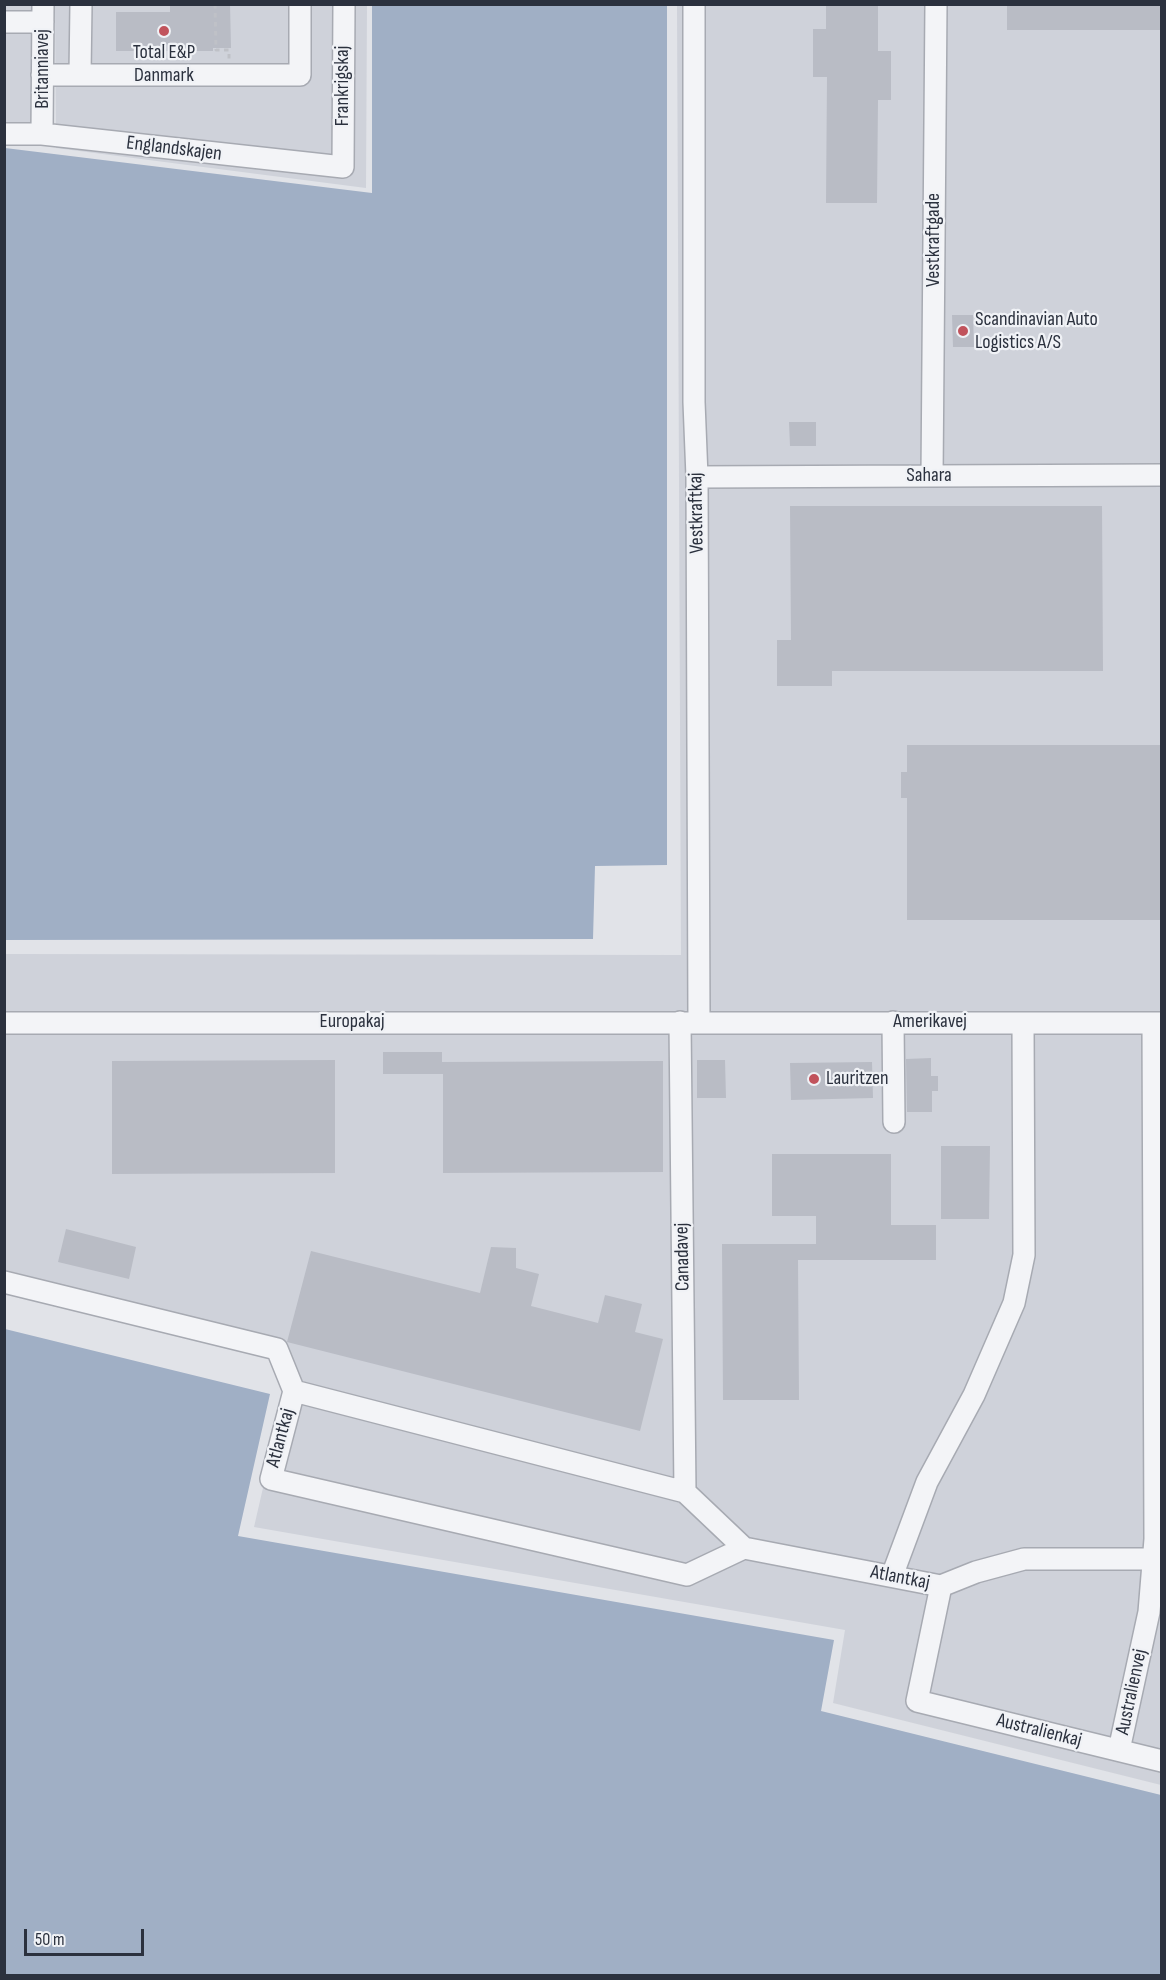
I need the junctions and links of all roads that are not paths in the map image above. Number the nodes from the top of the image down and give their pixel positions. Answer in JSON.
{"nodes":[{"id":1,"x":81,"y":4,"type":"edge"},
{"id":2,"x":300,"y":4,"type":"edge"},
{"id":3,"x":344,"y":4,"type":"edge"},
{"id":4,"x":694,"y":4,"type":"edge"},
{"id":5,"x":936,"y":4,"type":"edge"},
{"id":6,"x":43,"y":14,"type":"edge"},
{"id":7,"x":4,"y":22,"type":"edge"},
{"id":8,"x":80,"y":74,"type":"junction"},
{"id":9,"x":42,"y":75,"type":"junction"},
{"id":10,"x":4,"y":134,"type":"edge"},
{"id":11,"x":42,"y":134,"type":"junction"},
{"id":12,"x":343,"y":167,"type":"joint"},
{"id":13,"x":1161,"y":475,"type":"edge"},
{"id":14,"x":932,"y":476,"type":"junction"},
{"id":15,"x":697,"y":477,"type":"junction"},
{"id":16,"x":690,"y":1022,"type":"junction"},
{"id":17,"x":892,"y":1022,"type":"junction"},
{"id":18,"x":4,"y":1023,"type":"edge"},
{"id":19,"x":1023,"y":1023,"type":"junction"},
{"id":20,"x":1157,"y":1023,"type":"edge"},
{"id":21,"x":894,"y":1122,"type":"dead end"},
{"id":22,"x":1158,"y":1195,"type":"edge"},
{"id":23,"x":4,"y":1282,"type":"edge"},
{"id":24,"x":294,"y":1391,"type":"junction"},
{"id":25,"x":685,"y":1492,"type":"junction"},
{"id":26,"x":744,"y":1548,"type":"junction"},
{"id":27,"x":1154,"y":1559,"type":"junction"},
{"id":28,"x":892,"y":1576,"type":"junction"},
{"id":29,"x":941,"y":1586,"type":"junction"},
{"id":30,"x":1155,"y":1613,"type":"edge"},
{"id":31,"x":917,"y":1701,"type":"joint"},
{"id":32,"x":1119,"y":1750,"type":"junction"},
{"id":33,"x":1161,"y":1761,"type":"edge"}],
"edges":[{"from":1,"to":8,"type":"street"},
{"from":2,"to":8,"type":"street"},
{"from":3,"to":12,"type":"street","name":"Frankrigskaj"},
{"from":4,"to":15,"type":"street","name":"Vestkraftkaj"},
{"from":5,"to":14,"type":"street","name":"Vestkraftgade"},
{"from":6,"to":7,"type":"street"},
{"from":6,"to":9,"type":"street","name":"Britanniavej"},
{"from":8,"to":9,"type":"street"},
{"from":9,"to":11,"type":"street","name":"Britanniavej"},
{"from":10,"to":11,"type":"street","name":"Englandskajen"},
{"from":11,"to":12,"type":"street","name":"Englandskajen"},
{"from":13,"to":14,"type":"street","name":"Sahara"},
{"from":14,"to":15,"type":"street","name":"Sahara"},
{"from":15,"to":16,"type":"street","name":"Vestkraftkaj"},
{"from":16,"to":17,"type":"street","name":"Amerikavej"},
{"from":16,"to":18,"type":"street","name":"Europakaj"},
{"from":16,"to":25,"type":"street","name":"Canadavej"},
{"from":17,"to":19,"type":"street","name":"Amerikavej"},
{"from":17,"to":21,"type":"street"},
{"from":19,"to":20,"type":"street","name":"Amerikavej"},
{"from":19,"to":28,"type":"street"},
{"from":20,"to":22,"type":"street","name":"Australienvej"},
{"from":22,"to":27,"type":"street","name":"Australienvej"},
{"from":23,"to":24,"type":"street"},
{"from":24,"to":25,"type":"street","name":"Atlantkaj"},
{"from":24,"to":26,"type":"street","name":"Atlantkaj"},
{"from":25,"to":26,"type":"street","name":"Atlantkaj"},
{"from":26,"to":28,"type":"street","name":"Atlantkaj"},
{"from":27,"to":29,"type":"street"},
{"from":27,"to":30,"type":"street","name":"Australienvej"},
{"from":28,"to":29,"type":"street","name":"Atlantkaj"},
{"from":29,"to":31,"type":"street","name":"Atlantkaj"},
{"from":30,"to":32,"type":"street","name":"Australienvej"},
{"from":31,"to":32,"type":"street","name":"Australienkaj"},
{"from":32,"to":33,"type":"street","name":"Australienkaj"}]}
